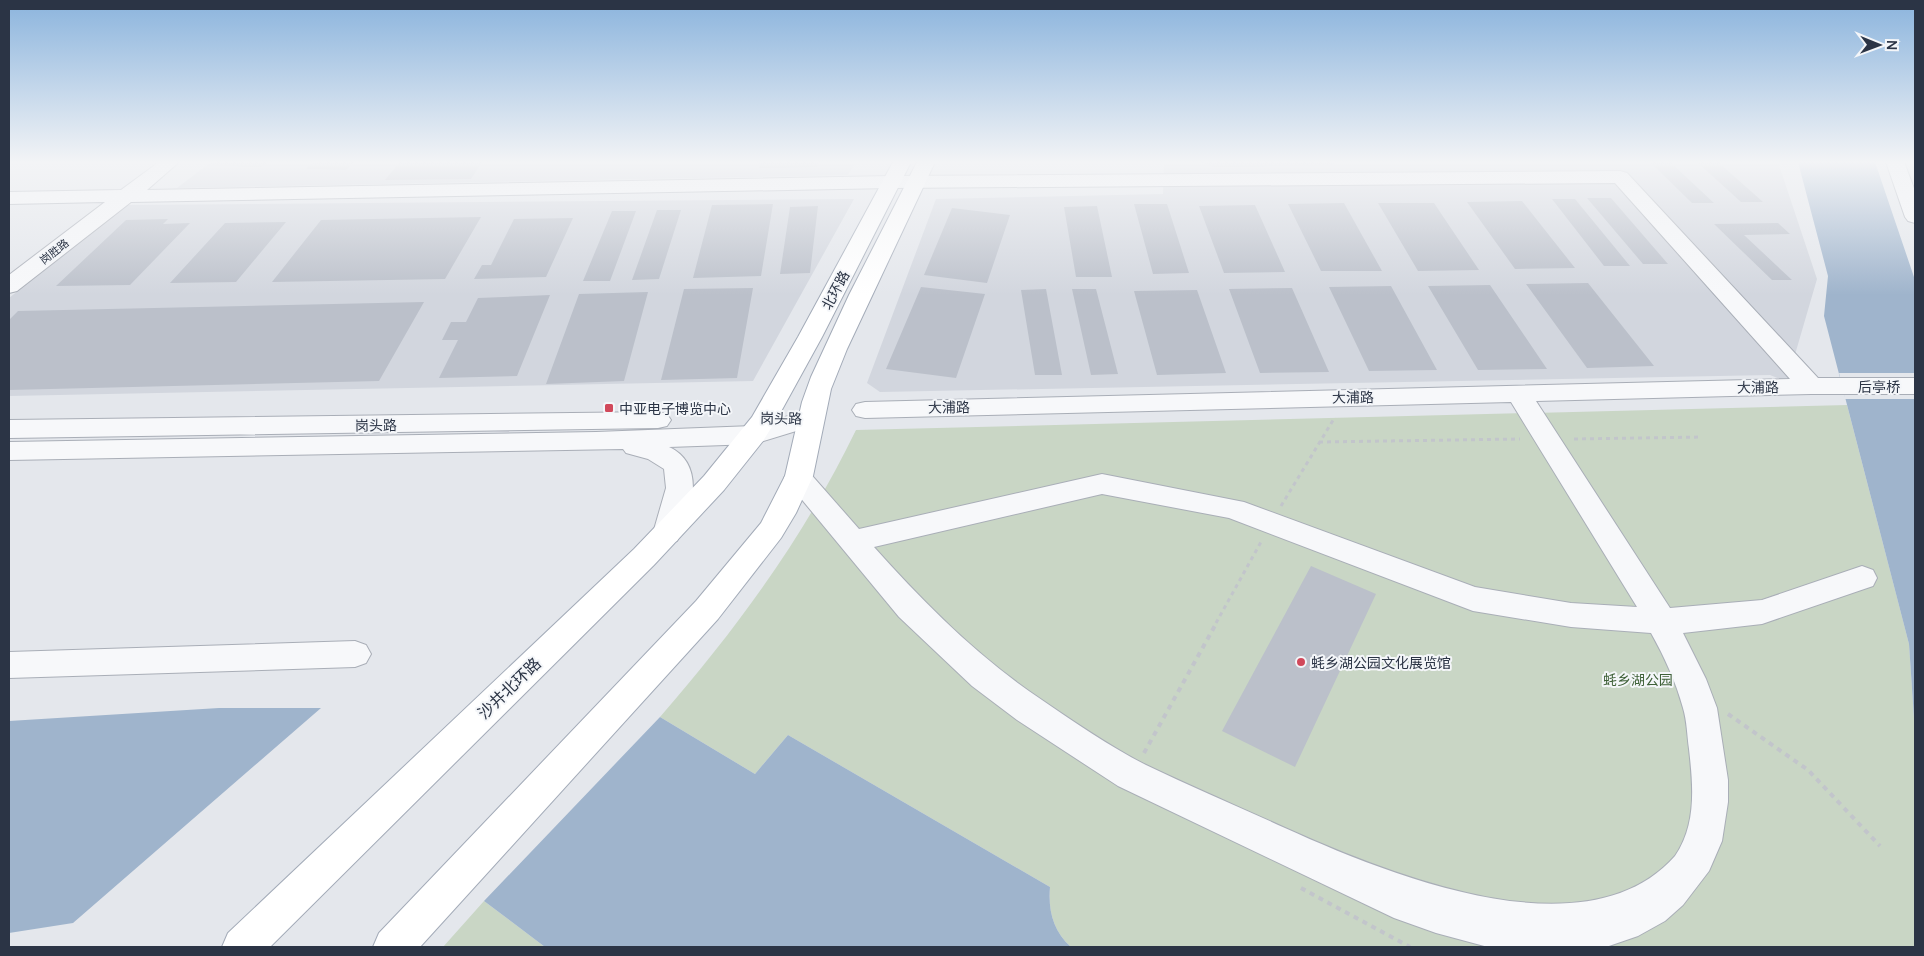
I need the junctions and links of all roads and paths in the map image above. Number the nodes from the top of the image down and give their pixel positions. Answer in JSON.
{"nodes":[{"id":1,"x":111,"y":207,"type":"edge"},
{"id":2,"x":878,"y":207,"type":"edge"},
{"id":3,"x":904,"y":207,"type":"edge"},
{"id":4,"x":1647,"y":207,"type":"edge"},
{"id":5,"x":9,"y":286,"type":"edge"},
{"id":6,"x":1811,"y":386,"type":"junction"},
{"id":7,"x":1842,"y":386,"type":"joint"},
{"id":8,"x":1915,"y":386,"type":"edge"},
{"id":9,"x":1518,"y":393,"type":"junction"},
{"id":10,"x":1348,"y":398,"type":"junction"},
{"id":11,"x":865,"y":410,"type":"dead end"},
{"id":12,"x":810,"y":418,"type":"junction"},
{"id":13,"x":759,"y":426,"type":"junction"},
{"id":14,"x":9,"y":429,"type":"edge"},
{"id":15,"x":1702,"y":437,"type":"dead end"},
{"id":16,"x":1547,"y":439,"type":"junction"},
{"id":17,"x":596,"y":441,"type":"junction"},
{"id":18,"x":1319,"y":442,"type":"junction"},
{"id":19,"x":9,"y":451,"type":"edge"},
{"id":20,"x":798,"y":478,"type":"junction"},
{"id":21,"x":1271,"y":523,"type":"junction"},
{"id":22,"x":667,"y":533,"type":"junction"},
{"id":23,"x":853,"y":541,"type":"junction"},
{"id":24,"x":1862,"y":578,"type":"dead end"},
{"id":25,"x":1663,"y":621,"type":"junction"},
{"id":26,"x":355,"y":654,"type":"dead end"},
{"id":27,"x":9,"y":665,"type":"edge"},
{"id":28,"x":1693,"y":689,"type":"junction"},
{"id":29,"x":1132,"y":776,"type":"junction"},
{"id":30,"x":1880,"y":846,"type":"dead end"},
{"id":31,"x":1297,"y":886,"type":"dead end"},
{"id":32,"x":242,"y":947,"type":"edge"},
{"id":33,"x":393,"y":947,"type":"edge"},
{"id":34,"x":1410,"y":947,"type":"edge"}],
"edges":[{"from":1,"to":5,"type":"street","name":"岗胜路"},
{"from":2,"to":13,"type":"main road","name":"北环路"},
{"from":3,"to":12,"type":"main road","name":"北环路"},
{"from":4,"to":6,"type":"street"},
{"from":6,"to":7,"type":"street","name":"大浦路"},
{"from":6,"to":9,"type":"street","name":"大浦路"},
{"from":7,"to":8,"type":"street","name":"后亭桥"},
{"from":9,"to":10,"type":"street","name":"大浦路"},
{"from":9,"to":16,"type":"street"},
{"from":10,"to":11,"type":"street","name":"大浦路"},
{"from":10,"to":18,"type":"path"},
{"from":12,"to":13,"type":"street","name":"岗头路"},
{"from":12,"to":20,"type":"main road"},
{"from":13,"to":14,"type":"street","name":"岗头路"},
{"from":13,"to":17,"type":"street","name":"岗头路"},
{"from":13,"to":22,"type":"main road","name":"沙井北环路"},
{"from":15,"to":16,"type":"path"},
{"from":16,"to":18,"type":"path"},
{"from":16,"to":25,"type":"street"},
{"from":17,"to":19,"type":"street","name":"岗头路"},
{"from":17,"to":22,"type":"street"},
{"from":18,"to":21,"type":"path"},
{"from":20,"to":23,"type":"street"},
{"from":20,"to":33,"type":"main road"},
{"from":21,"to":23,"type":"street"},
{"from":21,"to":25,"type":"street"},
{"from":21,"to":29,"type":"path"},
{"from":22,"to":32,"type":"main road","name":"沙井北环路"},
{"from":23,"to":29,"type":"street"},
{"from":24,"to":25,"type":"street"},
{"from":25,"to":28,"type":"street"},
{"from":26,"to":27,"type":"street"},
{"from":28,"to":29,"type":"street"},
{"from":28,"to":30,"type":"path"},
{"from":31,"to":34,"type":"path"}]}
